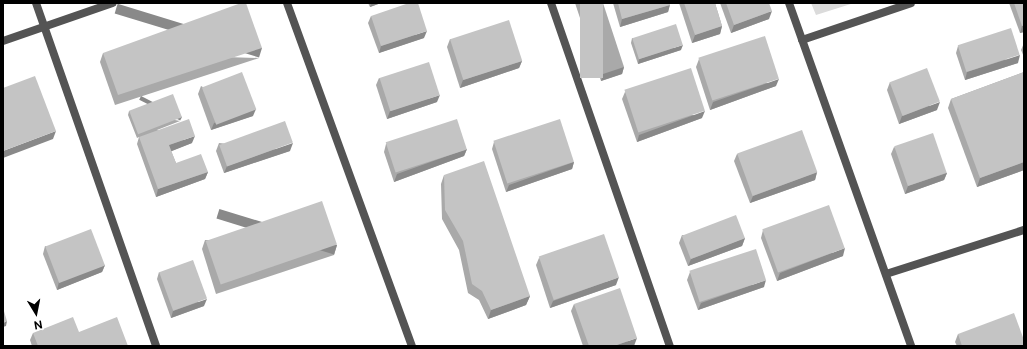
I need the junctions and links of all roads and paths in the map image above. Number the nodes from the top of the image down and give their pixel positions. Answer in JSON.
{"nodes":[{"id":1,"x":36,"y":3,"type":"edge"},
{"id":2,"x":114,"y":3,"type":"edge"},
{"id":3,"x":287,"y":3,"type":"edge"},
{"id":4,"x":551,"y":3,"type":"edge"},
{"id":5,"x":789,"y":3,"type":"edge"},
{"id":6,"x":911,"y":3,"type":"edge"},
{"id":7,"x":45,"y":27,"type":"junction"},
{"id":8,"x":802,"y":40,"type":"junction"},
{"id":9,"x":3,"y":41,"type":"edge"},
{"id":10,"x":1024,"y":230,"type":"edge"},
{"id":11,"x":886,"y":274,"type":"junction"},
{"id":12,"x":156,"y":346,"type":"edge"},
{"id":13,"x":412,"y":346,"type":"edge"},
{"id":14,"x":670,"y":346,"type":"edge"},
{"id":15,"x":911,"y":346,"type":"edge"}],
"edges":[{"from":1,"to":7,"type":"street"},
{"from":2,"to":7,"type":"street"},
{"from":3,"to":13,"type":"street"},
{"from":4,"to":14,"type":"street"},
{"from":5,"to":8,"type":"street"},
{"from":6,"to":8,"type":"street"},
{"from":7,"to":9,"type":"street"},
{"from":7,"to":12,"type":"street"},
{"from":8,"to":11,"type":"street"},
{"from":10,"to":11,"type":"street"},
{"from":11,"to":15,"type":"street"}]}
